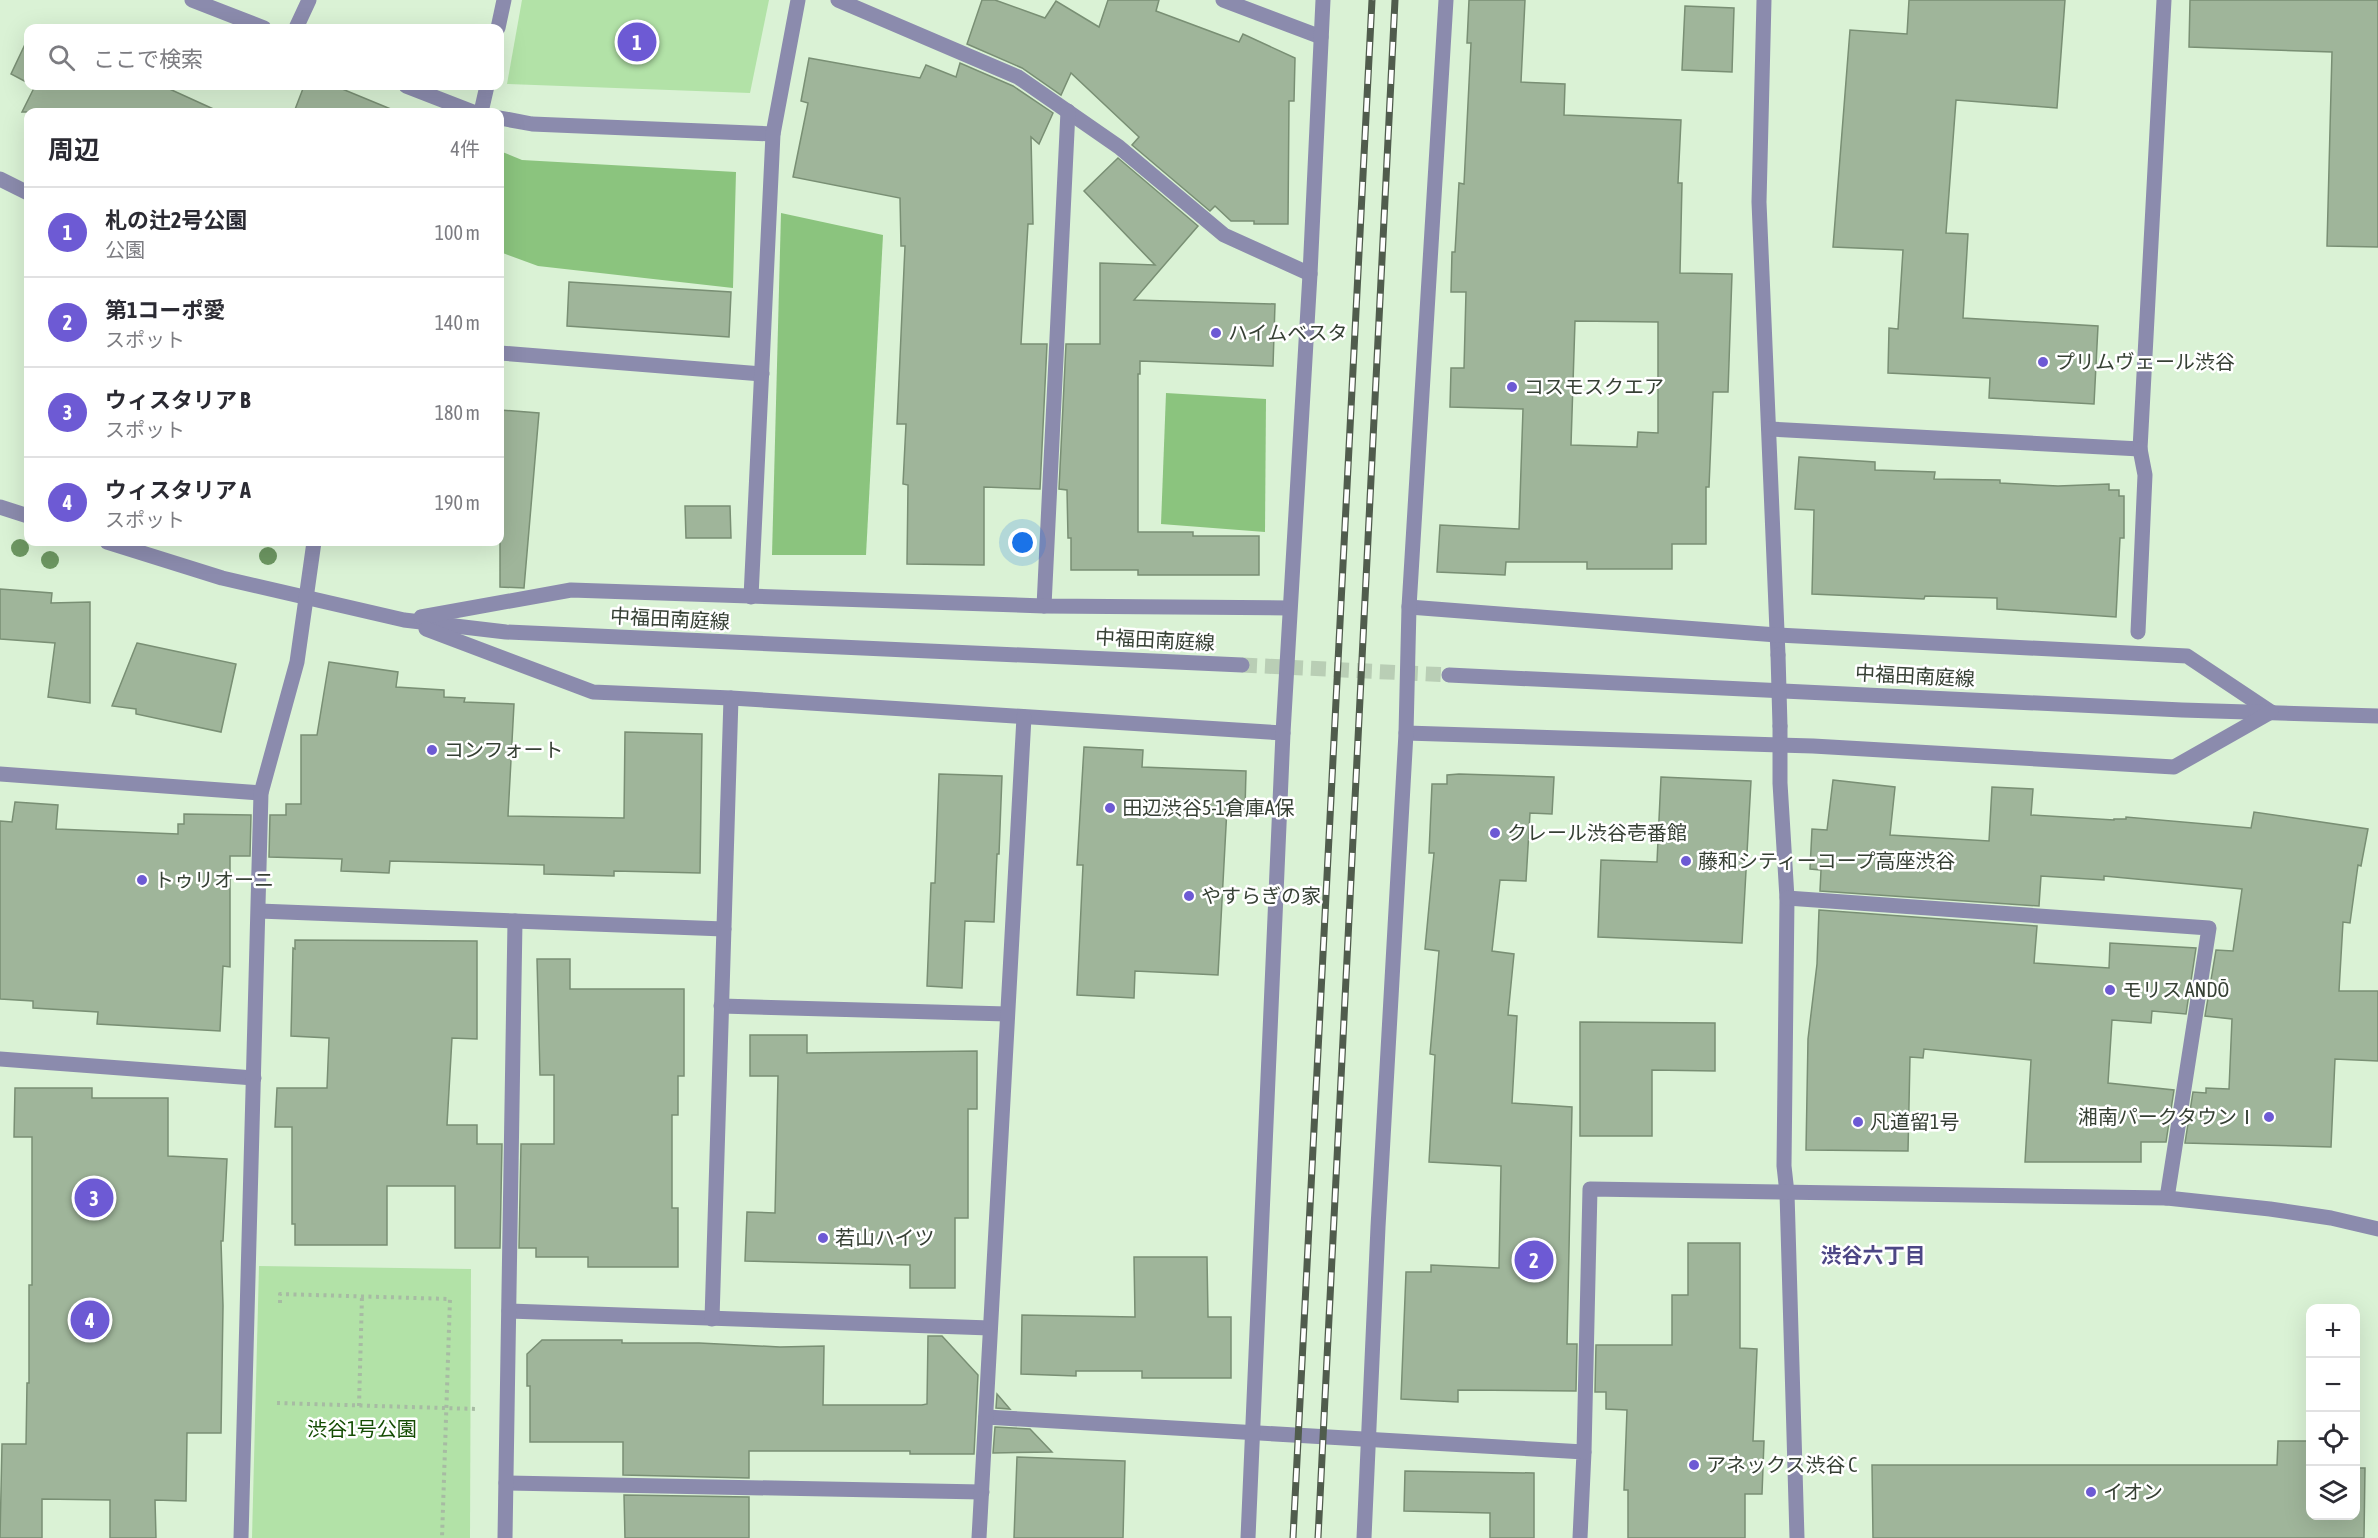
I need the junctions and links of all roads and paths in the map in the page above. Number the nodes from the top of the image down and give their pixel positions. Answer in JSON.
{"nodes":[{"id":1,"x":192,"y":0,"type":"edge"},
{"id":2,"x":309,"y":0,"type":"edge"},
{"id":3,"x":504,"y":0,"type":"edge"},
{"id":4,"x":798,"y":0,"type":"edge"},
{"id":5,"x":838,"y":0,"type":"edge"},
{"id":6,"x":1223,"y":0,"type":"edge"},
{"id":7,"x":1323,"y":0,"type":"edge"},
{"id":8,"x":1446,"y":0,"type":"edge"},
{"id":9,"x":1764,"y":0,"type":"edge"},
{"id":10,"x":2164,"y":0,"type":"edge"},
{"id":11,"x":254,"y":24,"type":"edge"},
{"id":12,"x":298,"y":24,"type":"edge"},
{"id":13,"x":499,"y":24,"type":"edge"},
{"id":14,"x":1321,"y":37,"type":"junction"},
{"id":15,"x":416,"y":90,"type":"edge"},
{"id":16,"x":487,"y":90,"type":"edge"},
{"id":17,"x":463,"y":108,"type":"edge"},
{"id":18,"x":482,"y":108,"type":"edge"},
{"id":19,"x":1068,"y":111,"type":"junction"},
{"id":20,"x":504,"y":119,"type":"edge"},
{"id":21,"x":773,"y":134,"type":"junction"},
{"id":22,"x":0,"y":179,"type":"edge"},
{"id":23,"x":24,"y":191,"type":"edge"},
{"id":24,"x":1310,"y":273,"type":"junction"},
{"id":25,"x":504,"y":353,"type":"edge"},
{"id":26,"x":762,"y":374,"type":"junction"},
{"id":27,"x":1769,"y":429,"type":"junction"},
{"id":28,"x":2140,"y":449,"type":"junction"},
{"id":29,"x":0,"y":507,"type":"edge"},
{"id":30,"x":24,"y":515,"type":"edge"},
{"id":31,"x":120,"y":546,"type":"edge"},
{"id":32,"x":313,"y":546,"type":"edge"},
{"id":33,"x":751,"y":597,"type":"junction"},
{"id":34,"x":306,"y":598,"type":"junction"},
{"id":35,"x":1044,"y":606,"type":"junction"},
{"id":36,"x":1409,"y":607,"type":"junction"},
{"id":37,"x":1289,"y":608,"type":"junction"},
{"id":38,"x":404,"y":620,"type":"junction"},
{"id":39,"x":2138,"y":632,"type":"dead end"},
{"id":40,"x":1777,"y":635,"type":"junction"},
{"id":41,"x":1242,"y":664,"type":"tunnel mouth"},
{"id":42,"x":1449,"y":675,"type":"tunnel mouth"},
{"id":43,"x":730,"y":698,"type":"junction"},
{"id":44,"x":2271,"y":712,"type":"junction"},
{"id":45,"x":2378,"y":716,"type":"edge"},
{"id":46,"x":1024,"y":717,"type":"junction"},
{"id":47,"x":1282,"y":733,"type":"junction"},
{"id":48,"x":1406,"y":733,"type":"junction"},
{"id":49,"x":1780,"y":746,"type":"junction"},
{"id":50,"x":0,"y":774,"type":"edge"},
{"id":51,"x":261,"y":793,"type":"junction"},
{"id":52,"x":1787,"y":898,"type":"junction"},
{"id":53,"x":259,"y":911,"type":"junction"},
{"id":54,"x":515,"y":921,"type":"junction"},
{"id":55,"x":724,"y":929,"type":"junction"},
{"id":56,"x":721,"y":1006,"type":"junction"},
{"id":57,"x":1007,"y":1014,"type":"junction"},
{"id":58,"x":0,"y":1059,"type":"edge"},
{"id":59,"x":254,"y":1078,"type":"junction"},
{"id":60,"x":1787,"y":1193,"type":"junction"},
{"id":61,"x":2167,"y":1198,"type":"junction"},
{"id":62,"x":2378,"y":1229,"type":"edge"},
{"id":63,"x":362,"y":1296,"type":"junction"},
{"id":64,"x":280,"y":1305,"type":"dead end"},
{"id":65,"x":509,"y":1311,"type":"junction"},
{"id":66,"x":712,"y":1319,"type":"junction"},
{"id":67,"x":990,"y":1329,"type":"junction"},
{"id":68,"x":277,"y":1392,"type":"dead end"},
{"id":69,"x":277,"y":1403,"type":"junction"},
{"id":70,"x":359,"y":1406,"type":"junction"},
{"id":71,"x":446,"y":1409,"type":"junction"},
{"id":72,"x":277,"y":1413,"type":"dead end"},
{"id":73,"x":986,"y":1417,"type":"junction"},
{"id":74,"x":1254,"y":1432,"type":"junction"},
{"id":75,"x":1370,"y":1439,"type":"junction"},
{"id":76,"x":1584,"y":1452,"type":"junction"},
{"id":77,"x":506,"y":1482,"type":"junction"},
{"id":78,"x":982,"y":1492,"type":"junction"},
{"id":79,"x":241,"y":1538,"type":"edge"},
{"id":80,"x":442,"y":1538,"type":"edge"},
{"id":81,"x":505,"y":1538,"type":"edge"},
{"id":82,"x":980,"y":1538,"type":"edge"},
{"id":83,"x":1248,"y":1538,"type":"edge"},
{"id":84,"x":1365,"y":1538,"type":"edge"},
{"id":85,"x":1580,"y":1538,"type":"edge"},
{"id":86,"x":1797,"y":1538,"type":"edge"}],
"edges":[{"from":1,"to":11,"type":"street"},
{"from":2,"to":12,"type":"street"},
{"from":3,"to":13,"type":"street"},
{"from":4,"to":21,"type":"street"},
{"from":5,"to":19,"type":"street"},
{"from":6,"to":14,"type":"street"},
{"from":7,"to":14,"type":"street"},
{"from":8,"to":36,"type":"street"},
{"from":9,"to":27,"type":"street"},
{"from":10,"to":28,"type":"street"},
{"from":14,"to":24,"type":"street"},
{"from":15,"to":17,"type":"street"},
{"from":16,"to":18,"type":"street"},
{"from":19,"to":24,"type":"street"},
{"from":19,"to":35,"type":"street"},
{"from":20,"to":21,"type":"street"},
{"from":21,"to":26,"type":"street"},
{"from":22,"to":23,"type":"street"},
{"from":24,"to":37,"type":"street"},
{"from":25,"to":26,"type":"street"},
{"from":26,"to":33,"type":"street"},
{"from":27,"to":28,"type":"street"},
{"from":27,"to":40,"type":"street"},
{"from":28,"to":39,"type":"street"},
{"from":29,"to":30,"type":"street"},
{"from":31,"to":34,"type":"street","name":"中福田南庭線"},
{"from":32,"to":34,"type":"street"},
{"from":33,"to":35,"type":"street"},
{"from":33,"to":38,"type":"street"},
{"from":34,"to":38,"type":"street","name":"中福田南庭線"},
{"from":34,"to":51,"type":"street"},
{"from":35,"to":37,"type":"street"},
{"from":36,"to":40,"type":"street"},
{"from":36,"to":48,"type":"street"},
{"from":37,"to":47,"type":"street"},
{"from":38,"to":41,"type":"street","name":"中福田南庭線"},
{"from":38,"to":43,"type":"street"},
{"from":40,"to":44,"type":"street"},
{"from":40,"to":49,"type":"street","bridge":true},
{"from":42,"to":44,"type":"street","name":"中福田南庭線"},
{"from":43,"to":46,"type":"street"},
{"from":43,"to":55,"type":"street"},
{"from":44,"to":45,"type":"street","name":"中福田南庭線"},
{"from":44,"to":49,"type":"street"},
{"from":46,"to":47,"type":"street"},
{"from":46,"to":57,"type":"street"},
{"from":47,"to":74,"type":"street"},
{"from":48,"to":49,"type":"street"},
{"from":48,"to":75,"type":"street"},
{"from":49,"to":52,"type":"street"},
{"from":50,"to":51,"type":"street"},
{"from":51,"to":53,"type":"street"},
{"from":52,"to":60,"type":"street"},
{"from":52,"to":61,"type":"street"},
{"from":53,"to":54,"type":"street"},
{"from":53,"to":59,"type":"street"},
{"from":54,"to":55,"type":"street"},
{"from":54,"to":65,"type":"street"},
{"from":55,"to":56,"type":"street"},
{"from":56,"to":57,"type":"street"},
{"from":56,"to":66,"type":"street"},
{"from":57,"to":67,"type":"street"},
{"from":58,"to":59,"type":"street"},
{"from":59,"to":79,"type":"street"},
{"from":60,"to":61,"type":"street"},
{"from":60,"to":76,"type":"street"},
{"from":60,"to":86,"type":"street"},
{"from":61,"to":62,"type":"street"},
{"from":63,"to":64,"type":"path"},
{"from":63,"to":70,"type":"path"},
{"from":63,"to":71,"type":"path"},
{"from":65,"to":66,"type":"street"},
{"from":65,"to":77,"type":"street"},
{"from":66,"to":67,"type":"street"},
{"from":67,"to":73,"type":"street"},
{"from":68,"to":69,"type":"path"},
{"from":69,"to":70,"type":"path"},
{"from":69,"to":72,"type":"path"},
{"from":70,"to":71,"type":"path"},
{"from":71,"to":80,"type":"path"},
{"from":73,"to":74,"type":"street"},
{"from":73,"to":78,"type":"street"},
{"from":74,"to":75,"type":"street"},
{"from":74,"to":83,"type":"street"},
{"from":75,"to":76,"type":"street"},
{"from":75,"to":84,"type":"street"},
{"from":76,"to":85,"type":"street"},
{"from":77,"to":78,"type":"street"},
{"from":77,"to":81,"type":"street"},
{"from":78,"to":82,"type":"street"}]}
